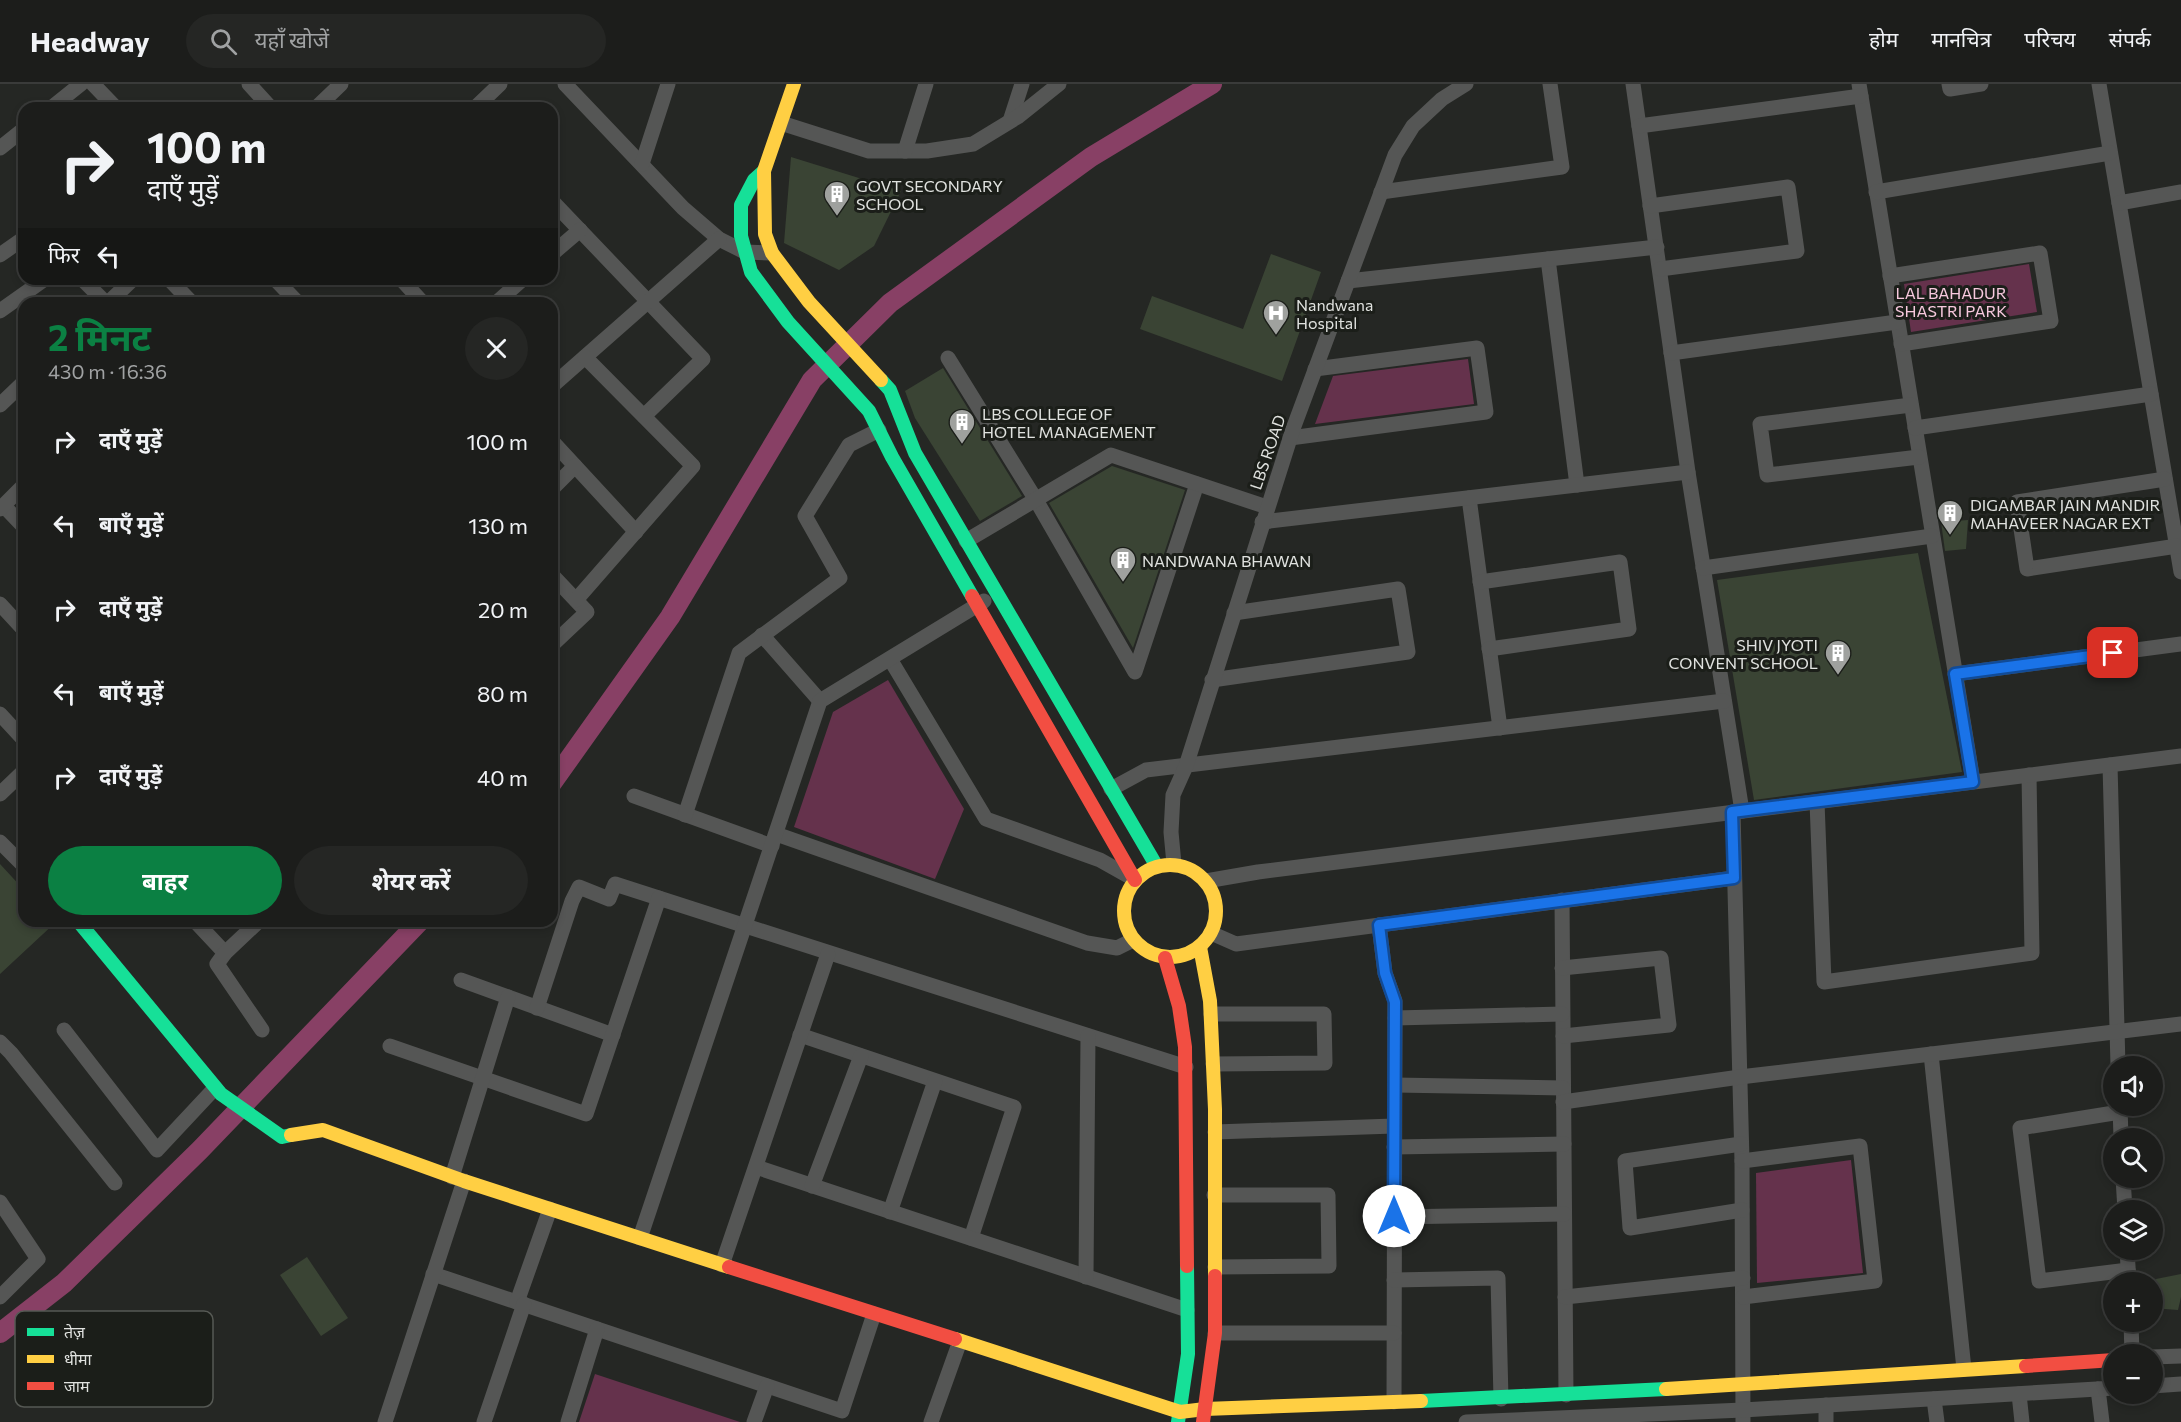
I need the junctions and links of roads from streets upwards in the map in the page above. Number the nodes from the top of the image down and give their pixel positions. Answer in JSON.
{"nodes":[{"id":1,"x":81,"y":84,"type":"edge"},
{"id":2,"x":93,"y":84,"type":"edge"},
{"id":3,"x":249,"y":84,"type":"edge"},
{"id":4,"x":341,"y":84,"type":"edge"},
{"id":5,"x":500,"y":84,"type":"edge"},
{"id":6,"x":565,"y":84,"type":"edge"},
{"id":7,"x":668,"y":84,"type":"edge"},
{"id":8,"x":794,"y":84,"type":"edge"},
{"id":9,"x":926,"y":84,"type":"edge"},
{"id":10,"x":1022,"y":84,"type":"edge"},
{"id":11,"x":1059,"y":84,"type":"edge"},
{"id":12,"x":1466,"y":84,"type":"edge"},
{"id":13,"x":1550,"y":84,"type":"edge"},
{"id":14,"x":1633,"y":84,"type":"edge"},
{"id":15,"x":1949,"y":84,"type":"edge"},
{"id":16,"x":1981,"y":84,"type":"edge"},
{"id":17,"x":2098,"y":84,"type":"edge"},
{"id":18,"x":1860,"y":90,"type":"edge"},
{"id":19,"x":58,"y":102,"type":"edge"},
{"id":20,"x":110,"y":102,"type":"edge"},
{"id":21,"x":266,"y":102,"type":"edge"},
{"id":22,"x":322,"y":102,"type":"edge"},
{"id":23,"x":481,"y":102,"type":"edge"},
{"id":24,"x":1010,"y":121,"type":"junction"},
{"id":25,"x":781,"y":123,"type":"junction"},
{"id":26,"x":1639,"y":126,"type":"junction"},
{"id":27,"x":18,"y":134,"type":"edge"},
{"id":28,"x":0,"y":148,"type":"edge"},
{"id":29,"x":905,"y":151,"type":"junction"},
{"id":30,"x":2110,"y":153,"type":"junction"},
{"id":31,"x":642,"y":164,"type":"junction"},
{"id":32,"x":764,"y":171,"type":"junction"},
{"id":33,"x":1381,"y":192,"type":"junction"},
{"id":34,"x":1876,"y":192,"type":"junction"},
{"id":35,"x":2181,"y":192,"type":"edge"},
{"id":36,"x":2118,"y":203,"type":"junction"},
{"id":37,"x":1650,"y":206,"type":"junction"},
{"id":38,"x":558,"y":207,"type":"edge"},
{"id":39,"x":579,"y":230,"type":"junction"},
{"id":40,"x":719,"y":239,"type":"junction"},
{"id":41,"x":18,"y":242,"type":"edge"},
{"id":42,"x":1656,"y":247,"type":"junction"},
{"id":43,"x":558,"y":249,"type":"edge"},
{"id":44,"x":745,"y":252,"type":"junction"},
{"id":45,"x":772,"y":253,"type":"junction"},
{"id":46,"x":0,"y":255,"type":"edge"},
{"id":47,"x":1548,"y":259,"type":"junction"},
{"id":48,"x":1660,"y":269,"type":"junction"},
{"id":49,"x":1890,"y":276,"type":"junction"},
{"id":50,"x":1348,"y":281,"type":"junction"},
{"id":51,"x":37,"y":285,"type":"edge"},
{"id":52,"x":88,"y":285,"type":"edge"},
{"id":53,"x":126,"y":285,"type":"edge"},
{"id":54,"x":175,"y":285,"type":"edge"},
{"id":55,"x":281,"y":285,"type":"edge"},
{"id":56,"x":406,"y":285,"type":"edge"},
{"id":57,"x":514,"y":285,"type":"edge"},
{"id":58,"x":20,"y":297,"type":"edge"},
{"id":59,"x":101,"y":297,"type":"edge"},
{"id":60,"x":114,"y":297,"type":"edge"},
{"id":61,"x":186,"y":297,"type":"edge"},
{"id":62,"x":292,"y":297,"type":"edge"},
{"id":63,"x":418,"y":297,"type":"edge"},
{"id":64,"x":502,"y":297,"type":"edge"},
{"id":65,"x":18,"y":298,"type":"edge"},
{"id":66,"x":648,"y":301,"type":"junction"},
{"id":67,"x":0,"y":311,"type":"edge"},
{"id":68,"x":1898,"y":322,"type":"junction"},
{"id":69,"x":1901,"y":344,"type":"junction"},
{"id":70,"x":1671,"y":353,"type":"junction"},
{"id":71,"x":585,"y":357,"type":"junction"},
{"id":72,"x":948,"y":358,"type":"dead end"},
{"id":73,"x":1315,"y":369,"type":"junction"},
{"id":74,"x":558,"y":381,"type":"edge"},
{"id":75,"x":18,"y":388,"type":"edge"},
{"id":76,"x":2151,"y":394,"type":"junction"},
{"id":77,"x":0,"y":405,"type":"edge"},
{"id":78,"x":1911,"y":405,"type":"junction"},
{"id":79,"x":644,"y":416,"type":"junction"},
{"id":80,"x":1915,"y":428,"type":"junction"},
{"id":81,"x":879,"y":430,"type":"junction"},
{"id":82,"x":1290,"y":438,"type":"junction"},
{"id":83,"x":558,"y":448,"type":"edge"},
{"id":84,"x":1919,"y":457,"type":"junction"},
{"id":85,"x":575,"y":466,"type":"junction"},
{"id":86,"x":1688,"y":472,"type":"junction"},
{"id":87,"x":2165,"y":479,"type":"junction"},
{"id":88,"x":558,"y":483,"type":"edge"},
{"id":89,"x":1197,"y":484,"type":"junction"},
{"id":90,"x":1577,"y":486,"type":"junction"},
{"id":91,"x":18,"y":491,"type":"edge"},
{"id":92,"x":1469,"y":498,"type":"junction"},
{"id":93,"x":1036,"y":500,"type":"junction"},
{"id":94,"x":1268,"y":507,"type":"junction"},
{"id":95,"x":2,"y":508,"type":"edge"},
{"id":96,"x":18,"y":522,"type":"edge"},
{"id":97,"x":1262,"y":522,"type":"junction"},
{"id":98,"x":636,"y":532,"type":"junction"},
{"id":99,"x":1932,"y":536,"type":"junction"},
{"id":100,"x":966,"y":541,"type":"junction"},
{"id":101,"x":2177,"y":546,"type":"junction"},
{"id":102,"x":1703,"y":568,"type":"junction"},
{"id":103,"x":2181,"y":572,"type":"edge"},
{"id":104,"x":558,"y":581,"type":"edge"},
{"id":105,"x":1480,"y":582,"type":"junction"},
{"id":106,"x":996,"y":592,"type":"junction"},
{"id":107,"x":576,"y":600,"type":"junction"},
{"id":108,"x":0,"y":604,"type":"edge"},
{"id":109,"x":978,"y":606,"type":"junction"},
{"id":110,"x":1234,"y":613,"type":"junction"},
{"id":111,"x":18,"y":624,"type":"edge"},
{"id":112,"x":762,"y":635,"type":"junction"},
{"id":113,"x":558,"y":639,"type":"edge"},
{"id":114,"x":2181,"y":644,"type":"edge"},
{"id":115,"x":1489,"y":649,"type":"junction"},
{"id":116,"x":890,"y":658,"type":"junction"},
{"id":117,"x":1955,"y":674,"type":"junction"},
{"id":118,"x":1212,"y":680,"type":"junction"},
{"id":119,"x":820,"y":701,"type":"junction"},
{"id":120,"x":1725,"y":701,"type":"junction"},
{"id":121,"x":0,"y":714,"type":"edge"},
{"id":122,"x":1500,"y":728,"type":"junction"},
{"id":123,"x":18,"y":734,"type":"edge"},
{"id":124,"x":2181,"y":756,"type":"edge"},
{"id":125,"x":2110,"y":765,"type":"junction"},
{"id":126,"x":1186,"y":766,"type":"junction"},
{"id":127,"x":2029,"y":775,"type":"junction"},
{"id":128,"x":18,"y":777,"type":"edge"},
{"id":129,"x":1973,"y":782,"type":"junction"},
{"id":130,"x":1111,"y":789,"type":"junction"},
{"id":131,"x":0,"y":794,"type":"edge"},
{"id":132,"x":634,"y":796,"type":"dead end"},
{"id":133,"x":1817,"y":802,"type":"junction"},
{"id":134,"x":1737,"y":812,"type":"junction"},
{"id":135,"x":685,"y":815,"type":"junction"},
{"id":136,"x":774,"y":840,"type":"junction"},
{"id":137,"x":0,"y":842,"type":"edge"},
{"id":138,"x":18,"y":860,"type":"edge"},
{"id":139,"x":1174,"y":864,"type":"junction"},
{"id":140,"x":1156,"y":865,"type":"junction"},
{"id":141,"x":1734,"y":878,"type":"junction"},
{"id":142,"x":1135,"y":880,"type":"junction"},
{"id":143,"x":1206,"y":881,"type":"junction"},
{"id":144,"x":659,"y":898,"type":"junction"},
{"id":145,"x":1562,"y":900,"type":"junction"},
{"id":146,"x":1379,"y":925,"type":"junction"},
{"id":147,"x":83,"y":927,"type":"edge"},
{"id":148,"x":201,"y":927,"type":"edge"},
{"id":149,"x":253,"y":927,"type":"edge"},
{"id":150,"x":744,"y":927,"type":"junction"},
{"id":151,"x":1211,"y":933,"type":"junction"},
{"id":152,"x":1133,"y":940,"type":"junction"},
{"id":153,"x":1200,"y":947,"type":"junction"},
{"id":154,"x":225,"y":953,"type":"junction"},
{"id":155,"x":828,"y":954,"type":"junction"},
{"id":156,"x":1165,"y":957,"type":"junction"},
{"id":157,"x":1562,"y":968,"type":"junction"},
{"id":158,"x":461,"y":980,"type":"dead end"},
{"id":159,"x":508,"y":997,"type":"junction"},
{"id":160,"x":537,"y":1008,"type":"junction"},
{"id":161,"x":1211,"y":1014,"type":"junction"},
{"id":162,"x":1562,"y":1014,"type":"junction"},
{"id":163,"x":1395,"y":1018,"type":"junction"},
{"id":164,"x":2181,"y":1024,"type":"edge"},
{"id":165,"x":64,"y":1030,"type":"dead end"},
{"id":166,"x":262,"y":1030,"type":"dead end"},
{"id":167,"x":2116,"y":1032,"type":"junction"},
{"id":168,"x":613,"y":1035,"type":"junction"},
{"id":169,"x":800,"y":1035,"type":"junction"},
{"id":170,"x":1088,"y":1036,"type":"junction"},
{"id":171,"x":1563,"y":1036,"type":"junction"},
{"id":172,"x":390,"y":1046,"type":"dead end"},
{"id":173,"x":4,"y":1052,"type":"edge"},
{"id":174,"x":1931,"y":1054,"type":"junction"},
{"id":175,"x":861,"y":1056,"type":"junction"},
{"id":176,"x":2117,"y":1056,"type":"edge"},
{"id":177,"x":1213,"y":1064,"type":"junction"},
{"id":178,"x":1186,"y":1067,"type":"junction"},
{"id":179,"x":1740,"y":1077,"type":"junction"},
{"id":180,"x":484,"y":1079,"type":"junction"},
{"id":181,"x":936,"y":1081,"type":"junction"},
{"id":182,"x":1395,"y":1085,"type":"junction"},
{"id":183,"x":218,"y":1091,"type":"junction"},
{"id":184,"x":1563,"y":1095,"type":"junction"},
{"id":185,"x":2103,"y":1112,"type":"edge"},
{"id":186,"x":1395,"y":1126,"type":"junction"},
{"id":187,"x":1215,"y":1132,"type":"junction"},
{"id":188,"x":1564,"y":1144,"type":"junction"},
{"id":189,"x":1741,"y":1144,"type":"junction"},
{"id":190,"x":1395,"y":1147,"type":"junction"},
{"id":191,"x":1742,"y":1161,"type":"junction"},
{"id":192,"x":756,"y":1167,"type":"junction"},
{"id":193,"x":458,"y":1179,"type":"junction"},
{"id":194,"x":115,"y":1183,"type":"dead end"},
{"id":195,"x":812,"y":1186,"type":"junction"},
{"id":196,"x":1215,"y":1195,"type":"junction"},
{"id":197,"x":0,"y":1202,"type":"edge"},
{"id":198,"x":550,"y":1209,"type":"junction"},
{"id":199,"x":1742,"y":1210,"type":"junction"},
{"id":200,"x":891,"y":1212,"type":"junction"},
{"id":201,"x":1564,"y":1214,"type":"junction"},
{"id":202,"x":1394,"y":1216,"type":"junction"},
{"id":203,"x":640,"y":1238,"type":"junction"},
{"id":204,"x":970,"y":1238,"type":"junction"},
{"id":205,"x":722,"y":1265,"type":"junction"},
{"id":206,"x":1215,"y":1267,"type":"junction"},
{"id":207,"x":433,"y":1274,"type":"junction"},
{"id":208,"x":1086,"y":1277,"type":"junction"},
{"id":209,"x":2103,"y":1277,"type":"edge"},
{"id":210,"x":1743,"y":1278,"type":"junction"},
{"id":211,"x":1394,"y":1280,"type":"junction"},
{"id":212,"x":0,"y":1297,"type":"edge"},
{"id":213,"x":1565,"y":1297,"type":"junction"},
{"id":214,"x":1743,"y":1297,"type":"junction"},
{"id":215,"x":520,"y":1303,"type":"junction"},
{"id":216,"x":1187,"y":1310,"type":"junction"},
{"id":217,"x":874,"y":1314,"type":"junction"},
{"id":218,"x":597,"y":1329,"type":"junction"},
{"id":219,"x":1215,"y":1333,"type":"junction"},
{"id":220,"x":1394,"y":1334,"type":"junction"},
{"id":221,"x":960,"y":1341,"type":"junction"},
{"id":222,"x":2181,"y":1356,"type":"edge"},
{"id":223,"x":2163,"y":1357,"type":"edge"},
{"id":224,"x":2103,"y":1361,"type":"edge"},
{"id":225,"x":1964,"y":1369,"type":"junction"},
{"id":226,"x":1743,"y":1383,"type":"junction"},
{"id":227,"x":2181,"y":1384,"type":"edge"},
{"id":228,"x":2163,"y":1385,"type":"edge"},
{"id":229,"x":767,"y":1386,"type":"junction"},
{"id":230,"x":2103,"y":1389,"type":"edge"},
{"id":231,"x":2019,"y":1394,"type":"junction"},
{"id":232,"x":1566,"y":1395,"type":"junction"},
{"id":233,"x":1501,"y":1399,"type":"junction"},
{"id":234,"x":1934,"y":1399,"type":"junction"},
{"id":235,"x":1394,"y":1402,"type":"junction"},
{"id":236,"x":2104,"y":1404,"type":"edge"},
{"id":237,"x":1826,"y":1405,"type":"junction"},
{"id":238,"x":1204,"y":1415,"type":"edge"},
{"id":239,"x":840,"y":1416,"type":"edge"},
{"id":240,"x":1743,"y":1416,"type":"edge"},
{"id":241,"x":1671,"y":1417,"type":"edge"},
{"id":242,"x":1182,"y":1419,"type":"edge"},
{"id":243,"x":1620,"y":1419,"type":"edge"},
{"id":244,"x":1554,"y":1420,"type":"edge"},
{"id":245,"x":385,"y":1422,"type":"edge"},
{"id":246,"x":484,"y":1422,"type":"edge"},
{"id":247,"x":568,"y":1422,"type":"edge"},
{"id":248,"x":754,"y":1422,"type":"edge"},
{"id":249,"x":931,"y":1422,"type":"edge"},
{"id":250,"x":1466,"y":1422,"type":"edge"},
{"id":251,"x":1826,"y":1422,"type":"edge"},
{"id":252,"x":1937,"y":1422,"type":"edge"},
{"id":253,"x":2022,"y":1422,"type":"edge"},
{"id":254,"x":2102,"y":1422,"type":"edge"}],
"edges":[{"from":1,"to":19,"type":"street"},
{"from":2,"to":20,"type":"street"},
{"from":3,"to":21,"type":"street"},
{"from":4,"to":22,"type":"street"},
{"from":5,"to":23,"type":"street"},
{"from":6,"to":31,"type":"street"},
{"from":7,"to":31,"type":"street"},
{"from":8,"to":25,"type":"street"},
{"from":9,"to":29,"type":"street"},
{"from":10,"to":24,"type":"street"},
{"from":11,"to":24,"type":"street"},
{"from":12,"to":33,"type":"street","name":"LBS ROAD"},
{"from":13,"to":33,"type":"street"},
{"from":14,"to":26,"type":"street"},
{"from":15,"to":16,"type":"street"},
{"from":17,"to":30,"type":"street"},
{"from":18,"to":26,"type":"street"},
{"from":18,"to":34,"type":"street"},
{"from":24,"to":29,"type":"street"},
{"from":25,"to":29,"type":"street"},
{"from":25,"to":32,"type":"street"},
{"from":26,"to":37,"type":"street"},
{"from":27,"to":28,"type":"street"},
{"from":30,"to":34,"type":"street"},
{"from":30,"to":36,"type":"street"},
{"from":31,"to":40,"type":"street"},
{"from":32,"to":44,"type":"street"},
{"from":32,"to":45,"type":"street"},
{"from":33,"to":50,"type":"street","name":"LBS ROAD"},
{"from":34,"to":49,"type":"street"},
{"from":35,"to":36,"type":"street"},
{"from":36,"to":76,"type":"street"},
{"from":37,"to":42,"type":"street"},
{"from":37,"to":48,"type":"street"},
{"from":38,"to":39,"type":"street"},
{"from":39,"to":43,"type":"street"},
{"from":39,"to":66,"type":"street"},
{"from":40,"to":44,"type":"street"},
{"from":40,"to":66,"type":"street"},
{"from":41,"to":46,"type":"street"},
{"from":42,"to":47,"type":"street"},
{"from":42,"to":48,"type":"street"},
{"from":44,"to":45,"type":"street"},
{"from":44,"to":81,"type":"street"},
{"from":45,"to":100,"type":"street"},
{"from":47,"to":50,"type":"street"},
{"from":47,"to":90,"type":"street"},
{"from":48,"to":70,"type":"street"},
{"from":49,"to":68,"type":"street"},
{"from":49,"to":69,"type":"street"},
{"from":50,"to":73,"type":"street","name":"LBS ROAD"},
{"from":51,"to":58,"type":"street"},
{"from":52,"to":59,"type":"street"},
{"from":53,"to":60,"type":"street"},
{"from":54,"to":61,"type":"street"},
{"from":55,"to":62,"type":"street"},
{"from":56,"to":63,"type":"street"},
{"from":57,"to":64,"type":"street"},
{"from":65,"to":67,"type":"street"},
{"from":66,"to":71,"type":"street"},
{"from":66,"to":79,"type":"street"},
{"from":68,"to":69,"type":"street"},
{"from":68,"to":70,"type":"street"},
{"from":69,"to":78,"type":"street"},
{"from":70,"to":86,"type":"street"},
{"from":71,"to":74,"type":"street"},
{"from":71,"to":79,"type":"street"},
{"from":72,"to":93,"type":"street"},
{"from":73,"to":82,"type":"street","name":"LBS ROAD"},
{"from":73,"to":82,"type":"street"},
{"from":75,"to":77,"type":"street"},
{"from":76,"to":80,"type":"street"},
{"from":76,"to":87,"type":"street"},
{"from":78,"to":80,"type":"street"},
{"from":78,"to":84,"type":"street"},
{"from":79,"to":98,"type":"street"},
{"from":80,"to":84,"type":"street"},
{"from":81,"to":109,"type":"street"},
{"from":81,"to":112,"type":"street"},
{"from":82,"to":94,"type":"street","name":"LBS ROAD"},
{"from":83,"to":85,"type":"street"},
{"from":84,"to":99,"type":"street"},
{"from":85,"to":88,"type":"street"},
{"from":85,"to":98,"type":"street"},
{"from":86,"to":90,"type":"street"},
{"from":86,"to":102,"type":"street"},
{"from":87,"to":101,"type":"street"},
{"from":87,"to":101,"type":"street"},
{"from":89,"to":93,"type":"street"},
{"from":89,"to":93,"type":"street"},
{"from":89,"to":94,"type":"street"},
{"from":90,"to":92,"type":"street"},
{"from":91,"to":95,"type":"street"},
{"from":92,"to":97,"type":"street"},
{"from":92,"to":105,"type":"street"},
{"from":93,"to":100,"type":"street"},
{"from":94,"to":97,"type":"street","name":"LBS ROAD"},
{"from":95,"to":96,"type":"street"},
{"from":97,"to":110,"type":"street","name":"LBS ROAD"},
{"from":98,"to":107,"type":"street"},
{"from":99,"to":102,"type":"street"},
{"from":99,"to":117,"type":"street"},
{"from":100,"to":106,"type":"street"},
{"from":101,"to":103,"type":"street"},
{"from":102,"to":120,"type":"street"},
{"from":104,"to":107,"type":"street"},
{"from":105,"to":115,"type":"street"},
{"from":105,"to":115,"type":"street"},
{"from":106,"to":109,"type":"street"},
{"from":106,"to":130,"type":"street"},
{"from":107,"to":113,"type":"street"},
{"from":108,"to":111,"type":"street"},
{"from":109,"to":116,"type":"street"},
{"from":109,"to":142,"type":"street"},
{"from":110,"to":118,"type":"street","name":"LBS ROAD"},
{"from":110,"to":118,"type":"street"},
{"from":112,"to":119,"type":"street"},
{"from":112,"to":135,"type":"street"},
{"from":114,"to":117,"type":"street"},
{"from":115,"to":122,"type":"street"},
{"from":116,"to":119,"type":"street"},
{"from":116,"to":142,"type":"street"},
{"from":117,"to":129,"type":"street"},
{"from":118,"to":126,"type":"street","name":"LBS ROAD"},
{"from":119,"to":136,"type":"street"},
{"from":120,"to":122,"type":"street"},
{"from":120,"to":134,"type":"street"},
{"from":121,"to":123,"type":"street"},
{"from":122,"to":126,"type":"street"},
{"from":124,"to":125,"type":"street"},
{"from":125,"to":127,"type":"street"},
{"from":125,"to":167,"type":"street"},
{"from":126,"to":130,"type":"street"},
{"from":126,"to":139,"type":"street","name":"LBS ROAD"},
{"from":127,"to":129,"type":"street"},
{"from":127,"to":133,"type":"street"},
{"from":128,"to":131,"type":"street"},
{"from":129,"to":133,"type":"street"},
{"from":130,"to":140,"type":"street"},
{"from":132,"to":135,"type":"street"},
{"from":133,"to":134,"type":"street"},
{"from":134,"to":141,"type":"street"},
{"from":134,"to":143,"type":"street"},
{"from":135,"to":136,"type":"street"},
{"from":136,"to":150,"type":"street"},
{"from":136,"to":152,"type":"street"},
{"from":137,"to":138,"type":"street"},
{"from":139,"to":140,"type":"street"},
{"from":139,"to":143,"type":"street"},
{"from":140,"to":142,"type":"street"},
{"from":141,"to":145,"type":"street"},
{"from":141,"to":179,"type":"street"},
{"from":142,"to":152,"type":"street"},
{"from":143,"to":151,"type":"street"},
{"from":144,"to":150,"type":"street"},
{"from":144,"to":160,"type":"street"},
{"from":144,"to":168,"type":"street"},
{"from":145,"to":146,"type":"street"},
{"from":145,"to":157,"type":"street"},
{"from":146,"to":151,"type":"street"},
{"from":146,"to":163,"type":"street"},
{"from":147,"to":183,"type":"street"},
{"from":148,"to":154,"type":"street"},
{"from":149,"to":154,"type":"street"},
{"from":150,"to":155,"type":"street"},
{"from":150,"to":203,"type":"street"},
{"from":151,"to":153,"type":"street"},
{"from":152,"to":156,"type":"street"},
{"from":153,"to":156,"type":"street"},
{"from":153,"to":161,"type":"street"},
{"from":154,"to":166,"type":"street"},
{"from":155,"to":169,"type":"street"},
{"from":155,"to":170,"type":"street"},
{"from":156,"to":178,"type":"street"},
{"from":157,"to":162,"type":"street"},
{"from":157,"to":171,"type":"street"},
{"from":158,"to":159,"type":"street"},
{"from":159,"to":160,"type":"street"},
{"from":159,"to":180,"type":"street"},
{"from":160,"to":168,"type":"street"},
{"from":161,"to":177,"type":"street"},
{"from":161,"to":177,"type":"street"},
{"from":162,"to":163,"type":"street"},
{"from":162,"to":171,"type":"street"},
{"from":163,"to":182,"type":"street"},
{"from":164,"to":167,"type":"street"},
{"from":165,"to":183,"type":"street"},
{"from":167,"to":174,"type":"street"},
{"from":167,"to":176,"type":"street"},
{"from":168,"to":180,"type":"street"},
{"from":169,"to":175,"type":"street"},
{"from":169,"to":192,"type":"street"},
{"from":170,"to":178,"type":"street"},
{"from":170,"to":208,"type":"street"},
{"from":171,"to":184,"type":"street"},
{"from":172,"to":180,"type":"street"},
{"from":173,"to":194,"type":"street"},
{"from":174,"to":179,"type":"street"},
{"from":174,"to":225,"type":"street"},
{"from":175,"to":181,"type":"street"},
{"from":175,"to":195,"type":"street"},
{"from":177,"to":187,"type":"street"},
{"from":178,"to":216,"type":"street"},
{"from":179,"to":184,"type":"street"},
{"from":179,"to":189,"type":"street"},
{"from":180,"to":193,"type":"street"},
{"from":181,"to":200,"type":"street"},
{"from":181,"to":204,"type":"street"},
{"from":182,"to":184,"type":"street"},
{"from":182,"to":186,"type":"street"},
{"from":183,"to":193,"type":"street"},
{"from":184,"to":188,"type":"street"},
{"from":185,"to":209,"type":"street"},
{"from":186,"to":187,"type":"street"},
{"from":186,"to":190,"type":"street"},
{"from":187,"to":196,"type":"street"},
{"from":188,"to":190,"type":"street"},
{"from":188,"to":201,"type":"street"},
{"from":189,"to":191,"type":"street"},
{"from":189,"to":199,"type":"street"},
{"from":190,"to":202,"type":"street"},
{"from":191,"to":199,"type":"street"},
{"from":191,"to":214,"type":"street"},
{"from":192,"to":195,"type":"street"},
{"from":192,"to":205,"type":"street"},
{"from":193,"to":198,"type":"street"},
{"from":193,"to":207,"type":"street"},
{"from":195,"to":200,"type":"street"},
{"from":196,"to":206,"type":"street"},
{"from":196,"to":206,"type":"street"},
{"from":197,"to":212,"type":"street"},
{"from":198,"to":203,"type":"street"},
{"from":198,"to":215,"type":"street"},
{"from":199,"to":210,"type":"street"},
{"from":200,"to":204,"type":"street"},
{"from":201,"to":202,"type":"street"},
{"from":201,"to":213,"type":"street"},
{"from":202,"to":211,"type":"street"},
{"from":203,"to":205,"type":"street"},
{"from":204,"to":208,"type":"street"},
{"from":205,"to":217,"type":"street"},
{"from":206,"to":219,"type":"street"},
{"from":207,"to":215,"type":"street"},
{"from":207,"to":245,"type":"street"},
{"from":208,"to":216,"type":"street"},
{"from":210,"to":213,"type":"street"},
{"from":210,"to":214,"type":"street"},
{"from":211,"to":220,"type":"street"},
{"from":211,"to":233,"type":"street"},
{"from":213,"to":232,"type":"street"},
{"from":214,"to":226,"type":"street"},
{"from":215,"to":218,"type":"street"},
{"from":215,"to":246,"type":"street"},
{"from":216,"to":242,"type":"street"},
{"from":217,"to":221,"type":"street"},
{"from":217,"to":239,"type":"street"},
{"from":218,"to":229,"type":"street"},
{"from":218,"to":247,"type":"street"},
{"from":219,"to":220,"type":"street"},
{"from":219,"to":238,"type":"street"},
{"from":220,"to":235,"type":"street"},
{"from":221,"to":242,"type":"street"},
{"from":221,"to":249,"type":"street"},
{"from":222,"to":223,"type":"street"},
{"from":224,"to":225,"type":"street"},
{"from":225,"to":226,"type":"street"},
{"from":226,"to":232,"type":"street"},
{"from":226,"to":240,"type":"street"},
{"from":227,"to":228,"type":"street"},
{"from":229,"to":239,"type":"street"},
{"from":229,"to":248,"type":"street"},
{"from":230,"to":231,"type":"street"},
{"from":231,"to":234,"type":"street"},
{"from":231,"to":253,"type":"street"},
{"from":232,"to":233,"type":"street"},
{"from":233,"to":235,"type":"street"},
{"from":234,"to":237,"type":"street"},
{"from":234,"to":252,"type":"street"},
{"from":235,"to":238,"type":"street"},
{"from":236,"to":254,"type":"street"},
{"from":237,"to":240,"type":"street"},
{"from":237,"to":251,"type":"street"},
{"from":238,"to":242,"type":"street"},
{"from":240,"to":241,"type":"street"},
{"from":241,"to":243,"type":"street"},
{"from":243,"to":244,"type":"street"},
{"from":244,"to":250,"type":"street"}]}
